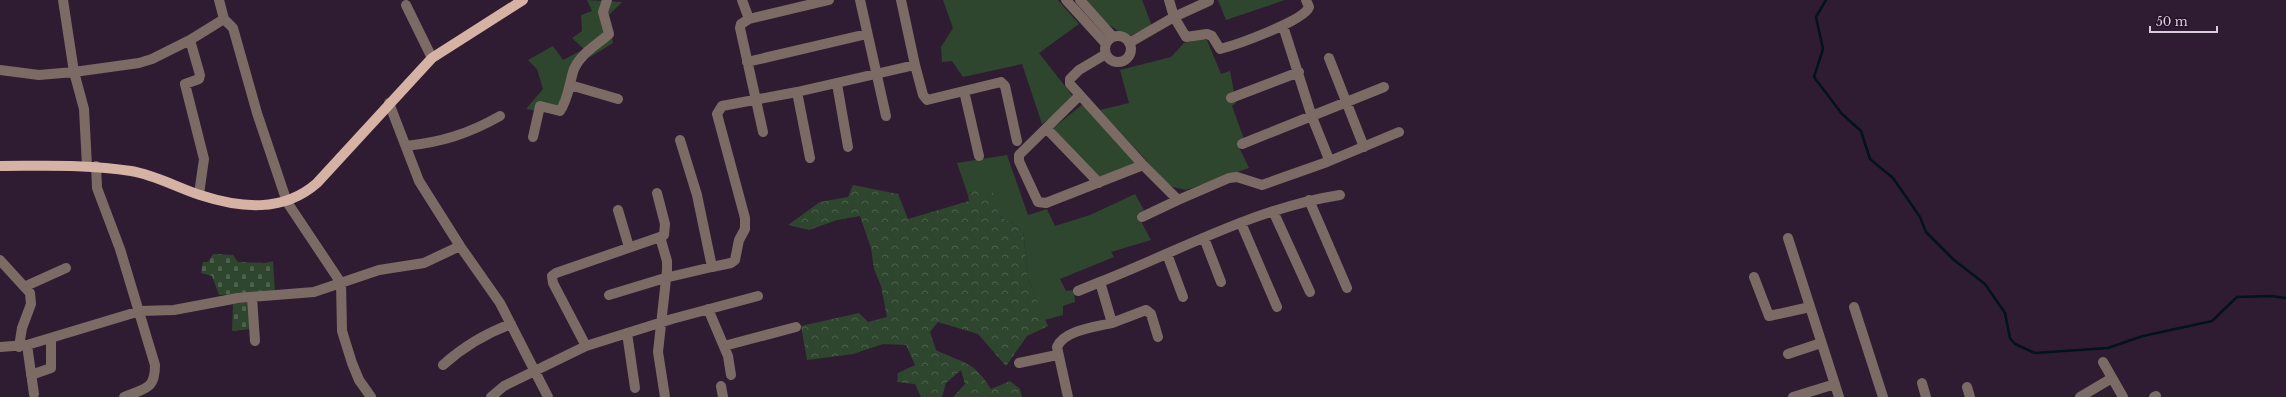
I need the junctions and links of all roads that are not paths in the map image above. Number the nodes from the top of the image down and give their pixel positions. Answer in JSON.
{"nodes":[{"id":1,"x":63,"y":0,"type":"edge"},
{"id":2,"x":219,"y":0,"type":"edge"},
{"id":3,"x":523,"y":0,"type":"edge"},
{"id":4,"x":607,"y":0,"type":"edge"},
{"id":5,"x":742,"y":0,"type":"edge"},
{"id":6,"x":829,"y":0,"type":"edge"},
{"id":7,"x":860,"y":0,"type":"edge"},
{"id":8,"x":901,"y":0,"type":"edge"},
{"id":9,"x":1066,"y":0,"type":"edge"},
{"id":10,"x":1080,"y":0,"type":"edge"},
{"id":11,"x":1169,"y":0,"type":"edge"},
{"id":12,"x":1209,"y":0,"type":"edge"},
{"id":13,"x":1310,"y":1,"type":"edge"},
{"id":14,"x":406,"y":5,"type":"dead end"},
{"id":15,"x":1174,"y":17,"type":"junction"},
{"id":16,"x":224,"y":19,"type":"junction"},
{"id":17,"x":749,"y":19,"type":"junction"},
{"id":18,"x":1284,"y":26,"type":"junction"},
{"id":19,"x":867,"y":34,"type":"junction"},
{"id":20,"x":190,"y":40,"type":"junction"},
{"id":21,"x":1109,"y":41,"type":"junction"},
{"id":22,"x":1129,"y":43,"type":"junction"},
{"id":23,"x":1107,"y":56,"type":"junction"},
{"id":24,"x":432,"y":58,"type":"junction"},
{"id":25,"x":1329,"y":58,"type":"dead end"},
{"id":26,"x":747,"y":62,"type":"junction"},
{"id":27,"x":915,"y":65,"type":"junction"},
{"id":28,"x":0,"y":70,"type":"edge"},
{"id":29,"x":74,"y":72,"type":"junction"},
{"id":30,"x":1299,"y":72,"type":"junction"},
{"id":31,"x":876,"y":74,"type":"junction"},
{"id":32,"x":837,"y":84,"type":"junction"},
{"id":33,"x":570,"y":85,"type":"junction"},
{"id":34,"x":1384,"y":87,"type":"dead end"},
{"id":35,"x":964,"y":91,"type":"junction"},
{"id":36,"x":797,"y":92,"type":"junction"},
{"id":37,"x":1080,"y":95,"type":"junction"},
{"id":38,"x":1231,"y":98,"type":"dead end"},
{"id":39,"x":618,"y":99,"type":"dead end"},
{"id":40,"x":755,"y":100,"type":"junction"},
{"id":41,"x":389,"y":103,"type":"junction"},
{"id":42,"x":1346,"y":103,"type":"junction"},
{"id":43,"x":500,"y":116,"type":"dead end"},
{"id":44,"x":886,"y":116,"type":"dead end"},
{"id":45,"x":1312,"y":117,"type":"junction"},
{"id":46,"x":1047,"y":129,"type":"junction"},
{"id":47,"x":763,"y":132,"type":"dead end"},
{"id":48,"x":1399,"y":132,"type":"dead end"},
{"id":49,"x":533,"y":137,"type":"dead end"},
{"id":50,"x":680,"y":140,"type":"dead end"},
{"id":51,"x":1017,"y":141,"type":"dead end"},
{"id":52,"x":1242,"y":144,"type":"dead end"},
{"id":53,"x":406,"y":146,"type":"junction"},
{"id":54,"x":1364,"y":146,"type":"junction"},
{"id":55,"x":848,"y":147,"type":"dead end"},
{"id":56,"x":979,"y":156,"type":"dead end"},
{"id":57,"x":810,"y":158,"type":"dead end"},
{"id":58,"x":1327,"y":162,"type":"junction"},
{"id":59,"x":1143,"y":165,"type":"junction"},
{"id":60,"x":0,"y":166,"type":"edge"},
{"id":61,"x":91,"y":166,"type":"junction"},
{"id":62,"x":1099,"y":183,"type":"junction"},
{"id":63,"x":657,"y":193,"type":"dead end"},
{"id":64,"x":199,"y":194,"type":"junction"},
{"id":65,"x":1340,"y":196,"type":"dead end"},
{"id":66,"x":1178,"y":200,"type":"junction"},
{"id":67,"x":1309,"y":200,"type":"junction"},
{"id":68,"x":287,"y":202,"type":"junction"},
{"id":69,"x":618,"y":210,"type":"dead end"},
{"id":70,"x":1273,"y":211,"type":"junction"},
{"id":71,"x":1142,"y":217,"type":"dead end"},
{"id":72,"x":1241,"y":223,"type":"junction"},
{"id":73,"x":660,"y":236,"type":"junction"},
{"id":74,"x":1204,"y":238,"type":"junction"},
{"id":75,"x":1788,"y":238,"type":"dead end"},
{"id":76,"x":460,"y":246,"type":"junction"},
{"id":77,"x":629,"y":246,"type":"junction"},
{"id":78,"x":1167,"y":254,"type":"junction"},
{"id":79,"x":0,"y":260,"type":"edge"},
{"id":80,"x":712,"y":267,"type":"junction"},
{"id":81,"x":66,"y":268,"type":"dead end"},
{"id":82,"x":1754,"y":277,"type":"dead end"},
{"id":83,"x":665,"y":278,"type":"junction"},
{"id":84,"x":1100,"y":282,"type":"junction"},
{"id":85,"x":1221,"y":282,"type":"dead end"},
{"id":86,"x":341,"y":283,"type":"junction"},
{"id":87,"x":26,"y":286,"type":"junction"},
{"id":88,"x":1347,"y":288,"type":"dead end"},
{"id":89,"x":1078,"y":291,"type":"dead end"},
{"id":90,"x":1310,"y":292,"type":"dead end"},
{"id":91,"x":609,"y":294,"type":"dead end"},
{"id":92,"x":252,"y":296,"type":"junction"},
{"id":93,"x":758,"y":296,"type":"dead end"},
{"id":94,"x":1183,"y":297,"type":"dead end"},
{"id":95,"x":1277,"y":307,"type":"dead end"},
{"id":96,"x":1810,"y":307,"type":"junction"},
{"id":97,"x":1854,"y":307,"type":"dead end"},
{"id":98,"x":708,"y":309,"type":"junction"},
{"id":99,"x":137,"y":311,"type":"junction"},
{"id":100,"x":661,"y":322,"type":"junction"},
{"id":101,"x":1112,"y":323,"type":"junction"},
{"id":102,"x":511,"y":324,"type":"junction"},
{"id":103,"x":796,"y":327,"type":"dead end"},
{"id":104,"x":626,"y":333,"type":"junction"},
{"id":105,"x":1158,"y":337,"type":"dead end"},
{"id":106,"x":51,"y":338,"type":"junction"},
{"id":107,"x":255,"y":341,"type":"dead end"},
{"id":108,"x":1821,"y":343,"type":"junction"},
{"id":109,"x":23,"y":346,"type":"junction"},
{"id":110,"x":586,"y":346,"type":"junction"},
{"id":111,"x":724,"y":346,"type":"junction"},
{"id":112,"x":0,"y":347,"type":"edge"},
{"id":113,"x":1788,"y":354,"type":"dead end"},
{"id":114,"x":1057,"y":355,"type":"junction"},
{"id":115,"x":2103,"y":362,"type":"dead end"},
{"id":116,"x":1019,"y":363,"type":"dead end"},
{"id":117,"x":443,"y":365,"type":"dead end"},
{"id":118,"x":535,"y":371,"type":"junction"},
{"id":119,"x":31,"y":375,"type":"junction"},
{"id":120,"x":731,"y":375,"type":"dead end"},
{"id":121,"x":2112,"y":378,"type":"junction"},
{"id":122,"x":1922,"y":383,"type":"dead end"},
{"id":123,"x":1834,"y":384,"type":"junction"},
{"id":124,"x":721,"y":386,"type":"dead end"},
{"id":125,"x":635,"y":388,"type":"dead end"},
{"id":126,"x":34,"y":394,"type":"dead end"},
{"id":127,"x":1065,"y":396,"type":"edge"},
{"id":128,"x":124,"y":397,"type":"edge"},
{"id":129,"x":371,"y":397,"type":"edge"},
{"id":130,"x":490,"y":397,"type":"edge"},
{"id":131,"x":548,"y":397,"type":"edge"},
{"id":132,"x":666,"y":397,"type":"edge"},
{"id":133,"x":723,"y":397,"type":"edge"},
{"id":134,"x":1793,"y":397,"type":"edge"},
{"id":135,"x":1839,"y":397,"type":"edge"},
{"id":136,"x":1884,"y":397,"type":"edge"},
{"id":137,"x":1926,"y":397,"type":"edge"},
{"id":138,"x":2080,"y":397,"type":"edge"},
{"id":139,"x":2123,"y":397,"type":"edge"}],
"edges":[{"from":1,"to":29,"type":"street"},
{"from":2,"to":16,"type":"street"},
{"from":3,"to":24,"type":"main road"},
{"from":4,"to":33,"type":"street"},
{"from":5,"to":17,"type":"street"},
{"from":6,"to":17,"type":"street"},
{"from":7,"to":19,"type":"street"},
{"from":8,"to":27,"type":"street"},
{"from":9,"to":21,"type":"street"},
{"from":10,"to":21,"type":"street"},
{"from":11,"to":15,"type":"street"},
{"from":12,"to":15,"type":"street"},
{"from":13,"to":18,"type":"street"},
{"from":14,"to":24,"type":"street"},
{"from":15,"to":18,"type":"street"},
{"from":15,"to":22,"type":"street"},
{"from":16,"to":20,"type":"street"},
{"from":16,"to":68,"type":"street"},
{"from":17,"to":26,"type":"street"},
{"from":18,"to":30,"type":"street"},
{"from":19,"to":26,"type":"street"},
{"from":19,"to":31,"type":"street"},
{"from":20,"to":29,"type":"street"},
{"from":20,"to":64,"type":"street"},
{"from":21,"to":22,"type":"street"},
{"from":21,"to":23,"type":"street"},
{"from":22,"to":23,"type":"street"},
{"from":23,"to":37,"type":"street"},
{"from":24,"to":41,"type":"main road"},
{"from":25,"to":42,"type":"street"},
{"from":26,"to":40,"type":"street"},
{"from":27,"to":31,"type":"street"},
{"from":27,"to":35,"type":"street"},
{"from":28,"to":29,"type":"street"},
{"from":29,"to":61,"type":"street"},
{"from":30,"to":38,"type":"street"},
{"from":30,"to":45,"type":"street"},
{"from":31,"to":32,"type":"street"},
{"from":31,"to":44,"type":"street"},
{"from":32,"to":36,"type":"street"},
{"from":32,"to":55,"type":"street"},
{"from":33,"to":39,"type":"street"},
{"from":33,"to":49,"type":"street"},
{"from":34,"to":42,"type":"street"},
{"from":35,"to":51,"type":"street"},
{"from":35,"to":56,"type":"street"},
{"from":36,"to":40,"type":"street"},
{"from":36,"to":57,"type":"street"},
{"from":37,"to":46,"type":"street"},
{"from":37,"to":59,"type":"street"},
{"from":40,"to":47,"type":"street"},
{"from":40,"to":80,"type":"street"},
{"from":41,"to":53,"type":"street"},
{"from":41,"to":68,"type":"main road"},
{"from":42,"to":45,"type":"street"},
{"from":42,"to":54,"type":"street"},
{"from":43,"to":53,"type":"street"},
{"from":45,"to":52,"type":"street"},
{"from":45,"to":58,"type":"street"},
{"from":46,"to":62,"type":"street"},
{"from":46,"to":62,"type":"street"},
{"from":48,"to":54,"type":"street"},
{"from":50,"to":80,"type":"street"},
{"from":53,"to":76,"type":"street"},
{"from":54,"to":58,"type":"street"},
{"from":58,"to":66,"type":"street"},
{"from":59,"to":62,"type":"street"},
{"from":59,"to":66,"type":"street"},
{"from":60,"to":61,"type":"main road"},
{"from":61,"to":64,"type":"main road"},
{"from":61,"to":99,"type":"street"},
{"from":63,"to":73,"type":"street"},
{"from":64,"to":68,"type":"main road"},
{"from":65,"to":67,"type":"street"},
{"from":66,"to":71,"type":"street"},
{"from":67,"to":70,"type":"street"},
{"from":67,"to":88,"type":"street"},
{"from":68,"to":86,"type":"street"},
{"from":69,"to":77,"type":"street"},
{"from":70,"to":72,"type":"street"},
{"from":70,"to":90,"type":"street"},
{"from":72,"to":74,"type":"street"},
{"from":72,"to":95,"type":"street"},
{"from":73,"to":77,"type":"street"},
{"from":73,"to":83,"type":"street"},
{"from":74,"to":78,"type":"street"},
{"from":74,"to":85,"type":"street"},
{"from":75,"to":96,"type":"street"},
{"from":76,"to":86,"type":"street"},
{"from":76,"to":102,"type":"street"},
{"from":77,"to":110,"type":"street"},
{"from":78,"to":84,"type":"street"},
{"from":78,"to":94,"type":"street"},
{"from":79,"to":87,"type":"street"},
{"from":80,"to":83,"type":"street"},
{"from":81,"to":87,"type":"street"},
{"from":82,"to":96,"type":"street"},
{"from":83,"to":91,"type":"street"},
{"from":83,"to":100,"type":"street"},
{"from":84,"to":89,"type":"street"},
{"from":84,"to":101,"type":"street"},
{"from":86,"to":92,"type":"street"},
{"from":86,"to":129,"type":"street"},
{"from":87,"to":109,"type":"street"},
{"from":92,"to":99,"type":"street"},
{"from":92,"to":107,"type":"street"},
{"from":93,"to":98,"type":"street"},
{"from":96,"to":108,"type":"street"},
{"from":97,"to":136,"type":"street"},
{"from":98,"to":100,"type":"street"},
{"from":98,"to":111,"type":"street"},
{"from":99,"to":106,"type":"street"},
{"from":99,"to":128,"type":"street"},
{"from":100,"to":104,"type":"street"},
{"from":100,"to":132,"type":"street"},
{"from":101,"to":105,"type":"street"},
{"from":101,"to":114,"type":"street"},
{"from":102,"to":117,"type":"street"},
{"from":102,"to":118,"type":"street"},
{"from":103,"to":111,"type":"street"},
{"from":104,"to":110,"type":"street"},
{"from":104,"to":125,"type":"street"},
{"from":106,"to":109,"type":"street"},
{"from":106,"to":119,"type":"street"},
{"from":108,"to":113,"type":"street"},
{"from":108,"to":123,"type":"street"},
{"from":109,"to":112,"type":"street"},
{"from":109,"to":119,"type":"street"},
{"from":110,"to":118,"type":"street"},
{"from":111,"to":120,"type":"street"},
{"from":114,"to":116,"type":"street"},
{"from":114,"to":127,"type":"street"},
{"from":115,"to":121,"type":"street"},
{"from":118,"to":130,"type":"street"},
{"from":118,"to":131,"type":"street"},
{"from":119,"to":126,"type":"street"},
{"from":121,"to":138,"type":"street"},
{"from":121,"to":139,"type":"street"},
{"from":122,"to":137,"type":"street"},
{"from":123,"to":134,"type":"street"},
{"from":123,"to":135,"type":"street"},
{"from":124,"to":133,"type":"street"}]}
